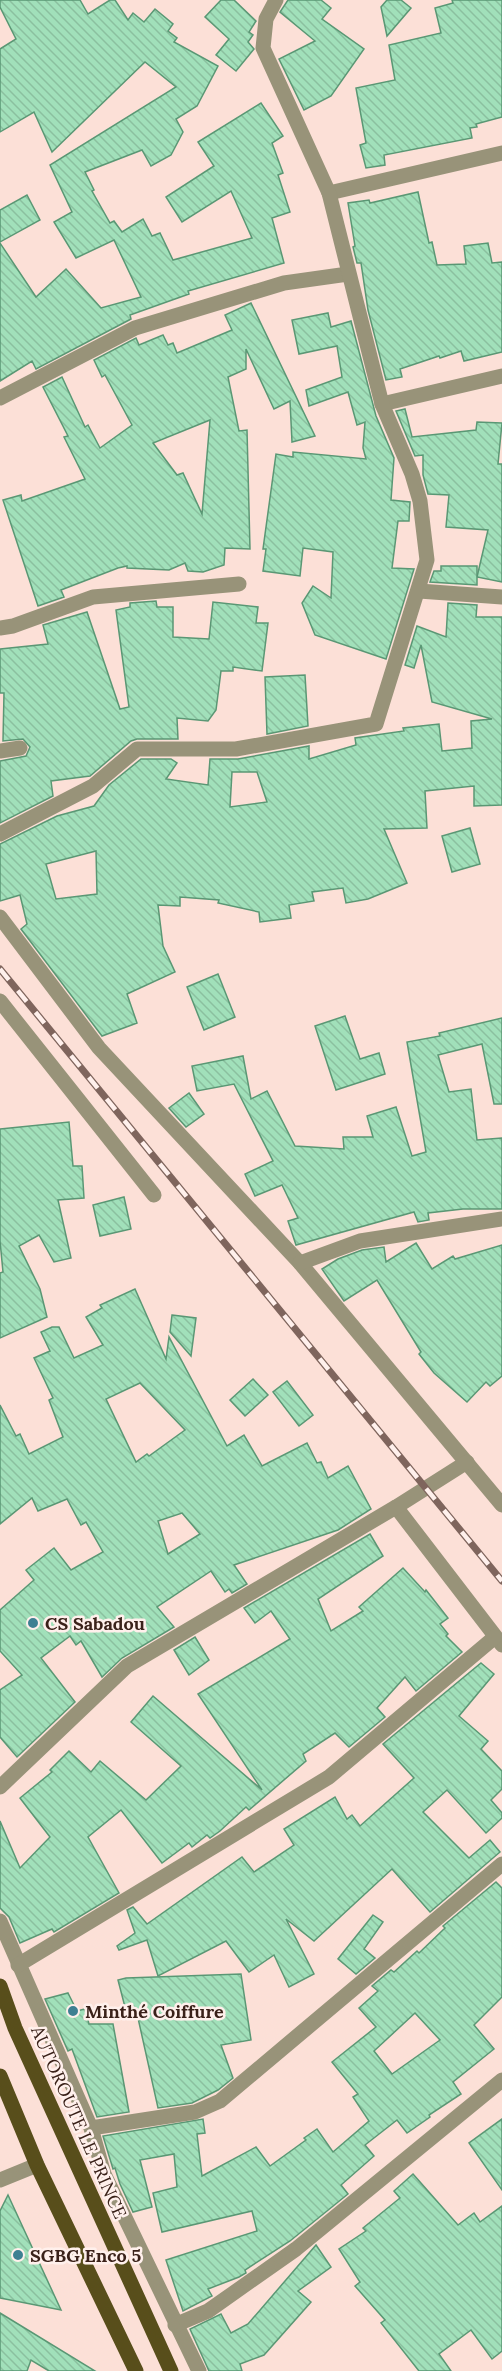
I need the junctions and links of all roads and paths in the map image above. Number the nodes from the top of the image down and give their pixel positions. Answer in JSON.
{"nodes":[{"id":1,"x":276,"y":0,"type":"edge"},
{"id":2,"x":502,"y":153,"type":"edge"},
{"id":3,"x":328,"y":193,"type":"junction"},
{"id":4,"x":348,"y":274,"type":"junction"},
{"id":5,"x":502,"y":376,"type":"edge"},
{"id":6,"x":0,"y":398,"type":"edge"},
{"id":7,"x":382,"y":404,"type":"junction"},
{"id":8,"x":239,"y":584,"type":"dead end"},
{"id":9,"x":419,"y":591,"type":"junction"},
{"id":10,"x":502,"y":597,"type":"edge"},
{"id":11,"x":0,"y":628,"type":"edge"},
{"id":12,"x":20,"y":748,"type":"dead end"},
{"id":13,"x":0,"y":751,"type":"edge"},
{"id":14,"x":0,"y":834,"type":"edge"},
{"id":15,"x":0,"y":917,"type":"edge"},
{"id":16,"x":0,"y":1001,"type":"edge"},
{"id":17,"x":154,"y":1195,"type":"dead end"},
{"id":18,"x":502,"y":1219,"type":"edge"},
{"id":19,"x":300,"y":1263,"type":"junction"},
{"id":20,"x":467,"y":1462,"type":"junction"},
{"id":21,"x":502,"y":1505,"type":"edge"},
{"id":22,"x":396,"y":1507,"type":"junction"},
{"id":23,"x":498,"y":1641,"type":"edge"},
{"id":24,"x":0,"y":1787,"type":"edge"},
{"id":25,"x":502,"y":1864,"type":"edge"},
{"id":26,"x":0,"y":1921,"type":"edge"},
{"id":27,"x":18,"y":1965,"type":"junction"},
{"id":28,"x":0,"y":1986,"type":"edge"},
{"id":29,"x":0,"y":2076,"type":"edge"},
{"id":30,"x":502,"y":2080,"type":"edge"},
{"id":31,"x":91,"y":2128,"type":"junction"},
{"id":32,"x":37,"y":2165,"type":"junction"},
{"id":33,"x":0,"y":2180,"type":"edge"},
{"id":34,"x":175,"y":2325,"type":"junction"},
{"id":35,"x":135,"y":2371,"type":"edge"},
{"id":36,"x":171,"y":2371,"type":"edge"},
{"id":37,"x":199,"y":2371,"type":"edge"}],
"edges":[{"from":1,"to":3,"type":"street"},
{"from":2,"to":3,"type":"street"},
{"from":3,"to":4,"type":"street"},
{"from":4,"to":6,"type":"street"},
{"from":4,"to":7,"type":"street"},
{"from":5,"to":7,"type":"street"},
{"from":7,"to":9,"type":"street"},
{"from":8,"to":11,"type":"street"},
{"from":9,"to":10,"type":"street"},
{"from":9,"to":14,"type":"street"},
{"from":12,"to":13,"type":"street"},
{"from":15,"to":19,"type":"street"},
{"from":16,"to":17,"type":"street"},
{"from":18,"to":19,"type":"street"},
{"from":19,"to":20,"type":"street"},
{"from":20,"to":21,"type":"street"},
{"from":20,"to":22,"type":"street"},
{"from":22,"to":23,"type":"street"},
{"from":22,"to":24,"type":"street"},
{"from":23,"to":27,"type":"street"},
{"from":25,"to":31,"type":"street"},
{"from":26,"to":27,"type":"street"},
{"from":27,"to":31,"type":"street"},
{"from":28,"to":36,"type":"main road","name":"AUTOROUTE LE PRINCE"},
{"from":29,"to":32,"type":"main road"},
{"from":30,"to":34,"type":"street"},
{"from":31,"to":34,"type":"street"},
{"from":32,"to":33,"type":"street"},
{"from":32,"to":35,"type":"main road"},
{"from":34,"to":37,"type":"street"}]}
